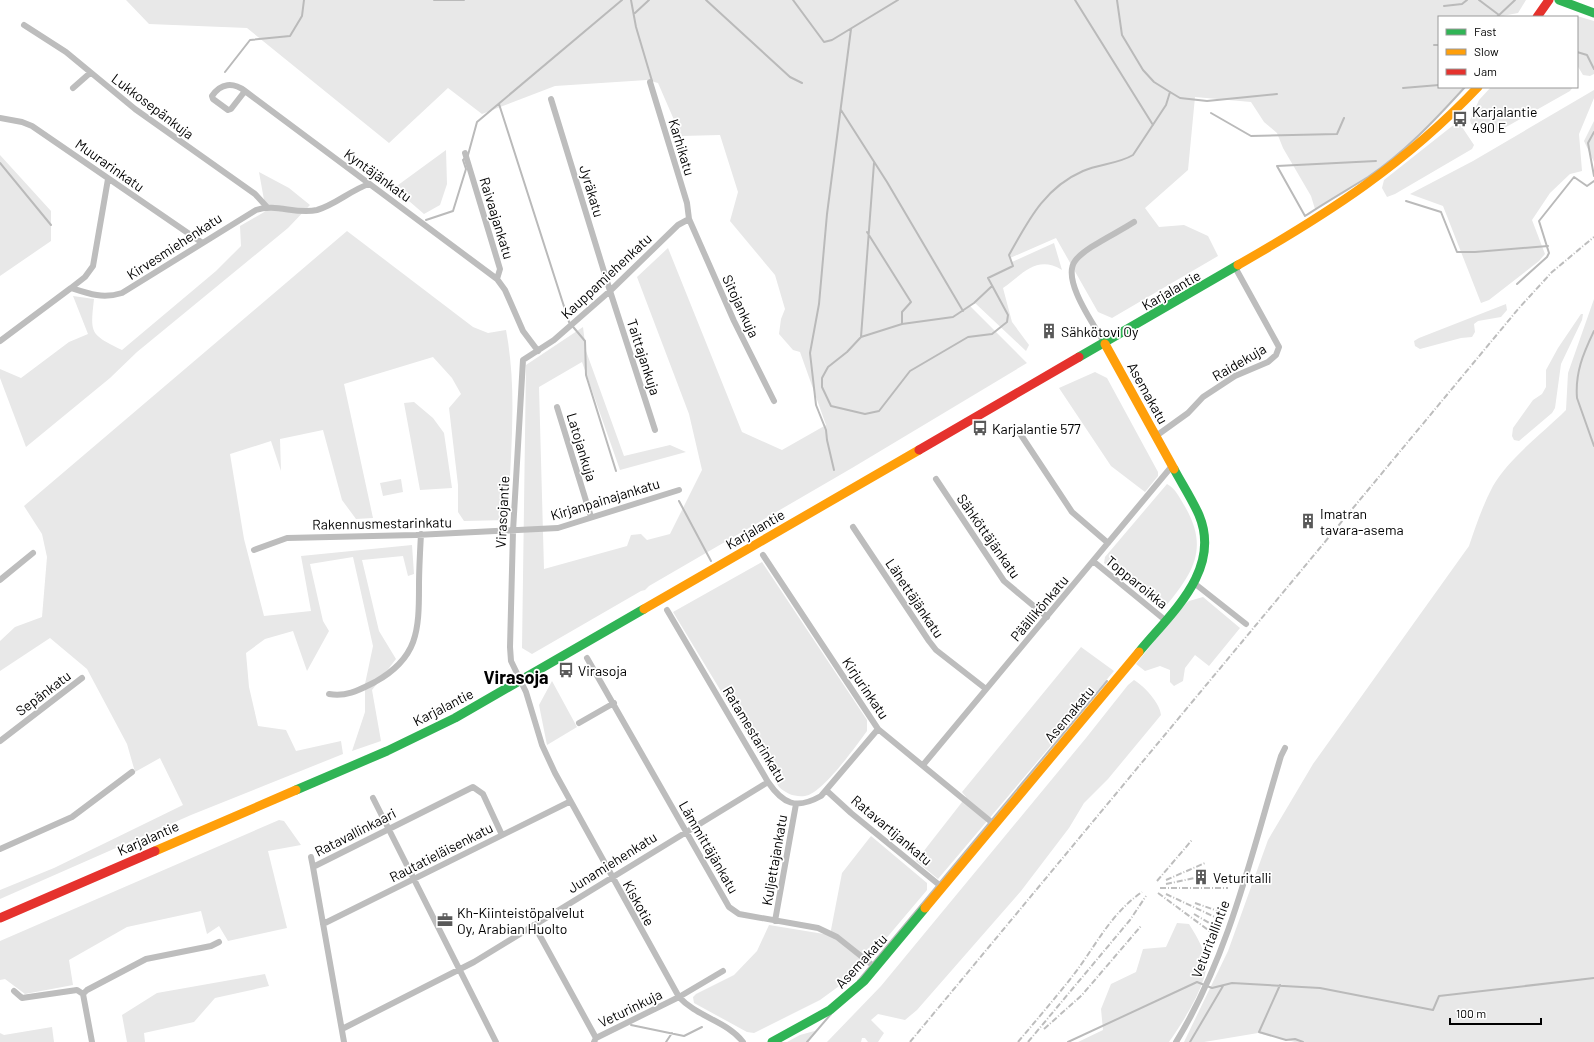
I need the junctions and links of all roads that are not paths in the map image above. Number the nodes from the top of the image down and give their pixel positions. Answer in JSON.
{"nodes":[{"id":1,"x":1549,"y":0,"type":"edge"},
{"id":2,"x":1559,"y":0,"type":"edge"},
{"id":3,"x":1594,"y":13,"type":"edge"},
{"id":4,"x":1538,"y":16,"type":"edge"},
{"id":5,"x":24,"y":25,"type":"dead end"},
{"id":6,"x":90,"y":73,"type":"junction"},
{"id":7,"x":650,"y":82,"type":"dead end"},
{"id":8,"x":73,"y":88,"type":"dead end"},
{"id":9,"x":1477,"y":88,"type":"edge"},
{"id":10,"x":245,"y":91,"type":"junction"},
{"id":11,"x":551,"y":99,"type":"dead end"},
{"id":12,"x":0,"y":118,"type":"edge"},
{"id":13,"x":465,"y":153,"type":"dead end"},
{"id":14,"x":108,"y":178,"type":"junction"},
{"id":15,"x":369,"y":184,"type":"junction"},
{"id":16,"x":266,"y":206,"type":"junction"},
{"id":17,"x":689,"y":219,"type":"junction"},
{"id":18,"x":1134,"y":222,"type":"dead end"},
{"id":19,"x":201,"y":242,"type":"junction"},
{"id":20,"x":1236,"y":269,"type":"junction"},
{"id":21,"x":497,"y":279,"type":"junction"},
{"id":22,"x":71,"y":288,"type":"junction"},
{"id":23,"x":610,"y":291,"type":"junction"},
{"id":24,"x":0,"y":341,"type":"edge"},
{"id":25,"x":1105,"y":344,"type":"junction"},
{"id":26,"x":538,"y":350,"type":"junction"},
{"id":27,"x":774,"y":401,"type":"dead end"},
{"id":28,"x":557,"y":407,"type":"dead end"},
{"id":29,"x":655,"y":430,"type":"dead end"},
{"id":30,"x":1019,"y":432,"type":"dead end"},
{"id":31,"x":1156,"y":436,"type":"junction"},
{"id":32,"x":1172,"y":466,"type":"junction"},
{"id":33,"x":936,"y":479,"type":"dead end"},
{"id":34,"x":679,"y":490,"type":"dead end"},
{"id":35,"x":591,"y":517,"type":"junction"},
{"id":36,"x":853,"y":526,"type":"dead end"},
{"id":37,"x":513,"y":531,"type":"junction"},
{"id":38,"x":421,"y":534,"type":"junction"},
{"id":39,"x":1108,"y":543,"type":"junction"},
{"id":40,"x":254,"y":550,"type":"dead end"},
{"id":41,"x":33,"y":553,"type":"dead end"},
{"id":42,"x":763,"y":554,"type":"dead end"},
{"id":43,"x":1093,"y":561,"type":"junction"},
{"id":44,"x":0,"y":580,"type":"edge"},
{"id":45,"x":1194,"y":583,"type":"junction"},
{"id":46,"x":667,"y":610,"type":"dead end"},
{"id":47,"x":1047,"y":617,"type":"junction"},
{"id":48,"x":1165,"y":620,"type":"junction"},
{"id":49,"x":1246,"y":624,"type":"dead end"},
{"id":50,"x":587,"y":658,"type":"dead end"},
{"id":51,"x":82,"y":678,"type":"dead end"},
{"id":52,"x":521,"y":681,"type":"junction"},
{"id":53,"x":986,"y":689,"type":"junction"},
{"id":54,"x":329,"y":694,"type":"dead end"},
{"id":55,"x":614,"y":703,"type":"junction"},
{"id":56,"x":579,"y":723,"type":"dead end"},
{"id":57,"x":878,"y":729,"type":"junction"},
{"id":58,"x":0,"y":741,"type":"edge"},
{"id":59,"x":1285,"y":748,"type":"dead end"},
{"id":60,"x":923,"y":765,"type":"junction"},
{"id":61,"x":132,"y":772,"type":"dead end"},
{"id":62,"x":768,"y":782,"type":"junction"},
{"id":63,"x":827,"y":791,"type":"junction"},
{"id":64,"x":373,"y":798,"type":"dead end"},
{"id":65,"x":570,"y":802,"type":"junction"},
{"id":66,"x":796,"y":804,"type":"junction"},
{"id":67,"x":995,"y":825,"type":"junction"},
{"id":68,"x":389,"y":829,"type":"junction"},
{"id":69,"x":685,"y":831,"type":"junction"},
{"id":70,"x":502,"y":835,"type":"junction"},
{"id":71,"x":0,"y":849,"type":"edge"},
{"id":72,"x":311,"y":857,"type":"dead end"},
{"id":73,"x":313,"y":867,"type":"junction"},
{"id":74,"x":611,"y":877,"type":"junction"},
{"id":75,"x":415,"y":880,"type":"junction"},
{"id":76,"x":943,"y":888,"type":"junction"},
{"id":77,"x":0,"y":918,"type":"edge"},
{"id":78,"x":775,"y":920,"type":"junction"},
{"id":79,"x":323,"y":924,"type":"junction"},
{"id":80,"x":534,"y":925,"type":"junction"},
{"id":81,"x":219,"y":942,"type":"dead end"},
{"id":82,"x":876,"y":968,"type":"junction"},
{"id":83,"x":461,"y":969,"type":"junction"},
{"id":84,"x":723,"y":971,"type":"dead end"},
{"id":85,"x":14,"y":991,"type":"dead end"},
{"id":86,"x":83,"y":994,"type":"junction"},
{"id":87,"x":679,"y":997,"type":"junction"},
{"id":88,"x":342,"y":1029,"type":"junction"},
{"id":89,"x":595,"y":1040,"type":"edge"},
{"id":90,"x":495,"y":1041,"type":"edge"},
{"id":91,"x":92,"y":1042,"type":"edge"},
{"id":92,"x":344,"y":1042,"type":"edge"},
{"id":93,"x":744,"y":1042,"type":"edge"},
{"id":94,"x":772,"y":1042,"type":"edge"},
{"id":95,"x":1176,"y":1042,"type":"edge"}],
"edges":[{"from":1,"to":4,"type":"main road"},
{"from":2,"to":3,"type":"main road"},
{"from":5,"to":6,"type":"street","name":"Lukkosepänkuja"},
{"from":6,"to":8,"type":"street"},
{"from":6,"to":16,"type":"street","name":"Lukkosepänkuja"},
{"from":7,"to":17,"type":"street","name":"Karhikatu"},
{"from":9,"to":20,"type":"main road","name":"Karjalantie"},
{"from":10,"to":10,"type":"street","name":"Kyntäjänkatu"},
{"from":10,"to":15,"type":"street","name":"Kyntäjänkatu"},
{"from":11,"to":23,"type":"street","name":"Jyräkatu"},
{"from":12,"to":14,"type":"street","name":"Muurarinkatu"},
{"from":13,"to":21,"type":"street","name":"Raivaajankatu"},
{"from":14,"to":19,"type":"street","name":"Muurarinkatu"},
{"from":14,"to":22,"type":"street"},
{"from":15,"to":16,"type":"street"},
{"from":15,"to":21,"type":"street","name":"Kyntäjänkatu"},
{"from":16,"to":19,"type":"street","name":"Kirvesmiehenkatu"},
{"from":17,"to":23,"type":"street","name":"Kauppamiehenkatu"},
{"from":17,"to":27,"type":"street","name":"Sitojankuja"},
{"from":18,"to":25,"type":"street"},
{"from":19,"to":22,"type":"street","name":"Kirvesmiehenkatu"},
{"from":20,"to":25,"type":"main road","name":"Karjalantie"},
{"from":20,"to":31,"type":"street","name":"Raidekuja"},
{"from":21,"to":26,"type":"street","name":"Raivaajankatu"},
{"from":22,"to":24,"type":"street"},
{"from":23,"to":26,"type":"street","name":"Kauppamiehenkatu"},
{"from":23,"to":29,"type":"street","name":"Taittajankuja"},
{"from":25,"to":31,"type":"main road","name":"Asemakatu"},
{"from":25,"to":52,"type":"main road","name":"Karjalantie"},
{"from":26,"to":37,"type":"street","name":"Virasojantie"},
{"from":28,"to":35,"type":"street","name":"Latojankuja"},
{"from":30,"to":39,"type":"street"},
{"from":31,"to":32,"type":"main road","name":"Asemakatu"},
{"from":32,"to":39,"type":"street","name":"Päällikönkatu"},
{"from":32,"to":45,"type":"main road","name":"Asemakatu"},
{"from":33,"to":47,"type":"street","name":"Sähköttäjänkatu"},
{"from":34,"to":35,"type":"street","name":"Kirjanpainajankatu"},
{"from":35,"to":37,"type":"street","name":"Kirjanpainajankatu"},
{"from":36,"to":53,"type":"street","name":"Lähettäjänkatu"},
{"from":37,"to":38,"type":"street","name":"Rakennusmestarinkatu"},
{"from":37,"to":52,"type":"street","name":"Virasojantie"},
{"from":38,"to":40,"type":"street","name":"Rakennusmestarinkatu"},
{"from":38,"to":54,"type":"street"},
{"from":39,"to":43,"type":"street","name":"Päällikönkatu"},
{"from":41,"to":44,"type":"street"},
{"from":42,"to":57,"type":"street","name":"Kirjurinkatu"},
{"from":43,"to":47,"type":"street","name":"Päällikönkatu"},
{"from":43,"to":48,"type":"street","name":"Topparoikka"},
{"from":45,"to":48,"type":"main road","name":"Asemakatu"},
{"from":45,"to":49,"type":"street"},
{"from":46,"to":62,"type":"street","name":"Ratamestarinkatu"},
{"from":47,"to":53,"type":"street","name":"Päällikönkatu"},
{"from":48,"to":67,"type":"main road","name":"Asemakatu"},
{"from":50,"to":55,"type":"street","name":"Lämmittäjänkatu"},
{"from":51,"to":58,"type":"street","name":"Sepänkatu"},
{"from":52,"to":65,"type":"street","name":"Kiskotie"},
{"from":52,"to":77,"type":"main road","name":"Karjalantie"},
{"from":53,"to":60,"type":"street","name":"Päällikönkatu"},
{"from":55,"to":56,"type":"street"},
{"from":55,"to":69,"type":"street","name":"Lämmittäjänkatu"},
{"from":57,"to":60,"type":"street","name":"Kirjurinkatu"},
{"from":57,"to":63,"type":"street"},
{"from":59,"to":95,"type":"street","name":"Veturitallintie"},
{"from":60,"to":67,"type":"street","name":"Kirjurinkatu"},
{"from":61,"to":71,"type":"street"},
{"from":62,"to":66,"type":"street","name":"Ratamestarinkatu"},
{"from":62,"to":69,"type":"street","name":"Junamiehenkatu"},
{"from":63,"to":66,"type":"street"},
{"from":63,"to":76,"type":"street","name":"Ratavartijankatu"},
{"from":64,"to":68,"type":"street"},
{"from":65,"to":70,"type":"street","name":"Rautatieläisenkatu"},
{"from":65,"to":74,"type":"street","name":"Kiskotie"},
{"from":66,"to":78,"type":"street","name":"Kuljettajankatu"},
{"from":67,"to":76,"type":"main road","name":"Asemakatu"},
{"from":68,"to":70,"type":"street","name":"Ratavallinkaari"},
{"from":68,"to":73,"type":"street","name":"Ratavallinkaari"},
{"from":68,"to":75,"type":"street"},
{"from":69,"to":74,"type":"street","name":"Junamiehenkatu"},
{"from":69,"to":78,"type":"street","name":"Lämmittäjänkatu"},
{"from":70,"to":75,"type":"street","name":"Rautatieläisenkatu"},
{"from":72,"to":73,"type":"street"},
{"from":73,"to":79,"type":"street","name":"Ratavallinkaari"},
{"from":74,"to":80,"type":"street","name":"Junamiehenkatu"},
{"from":74,"to":87,"type":"street","name":"Kiskotie"},
{"from":75,"to":79,"type":"street","name":"Rautatieläisenkatu"},
{"from":75,"to":83,"type":"street"},
{"from":76,"to":82,"type":"main road","name":"Asemakatu"},
{"from":78,"to":82,"type":"street","name":"Lämmittäjänkatu"},
{"from":79,"to":88,"type":"street","name":"Ratavallinkaari"},
{"from":80,"to":83,"type":"street","name":"Junamiehenkatu"},
{"from":80,"to":89,"type":"street"},
{"from":81,"to":86,"type":"street"},
{"from":82,"to":94,"type":"main road","name":"Asemakatu"},
{"from":83,"to":88,"type":"street","name":"Junamiehenkatu"},
{"from":83,"to":90,"type":"street"},
{"from":84,"to":87,"type":"street","name":"Veturinkuja"},
{"from":85,"to":86,"type":"street"},
{"from":86,"to":91,"type":"street"},
{"from":87,"to":89,"type":"street","name":"Veturinkuja"},
{"from":87,"to":93,"type":"street","name":"Kiskotie"},
{"from":88,"to":92,"type":"street","name":"Ratavallinkaari"}]}
